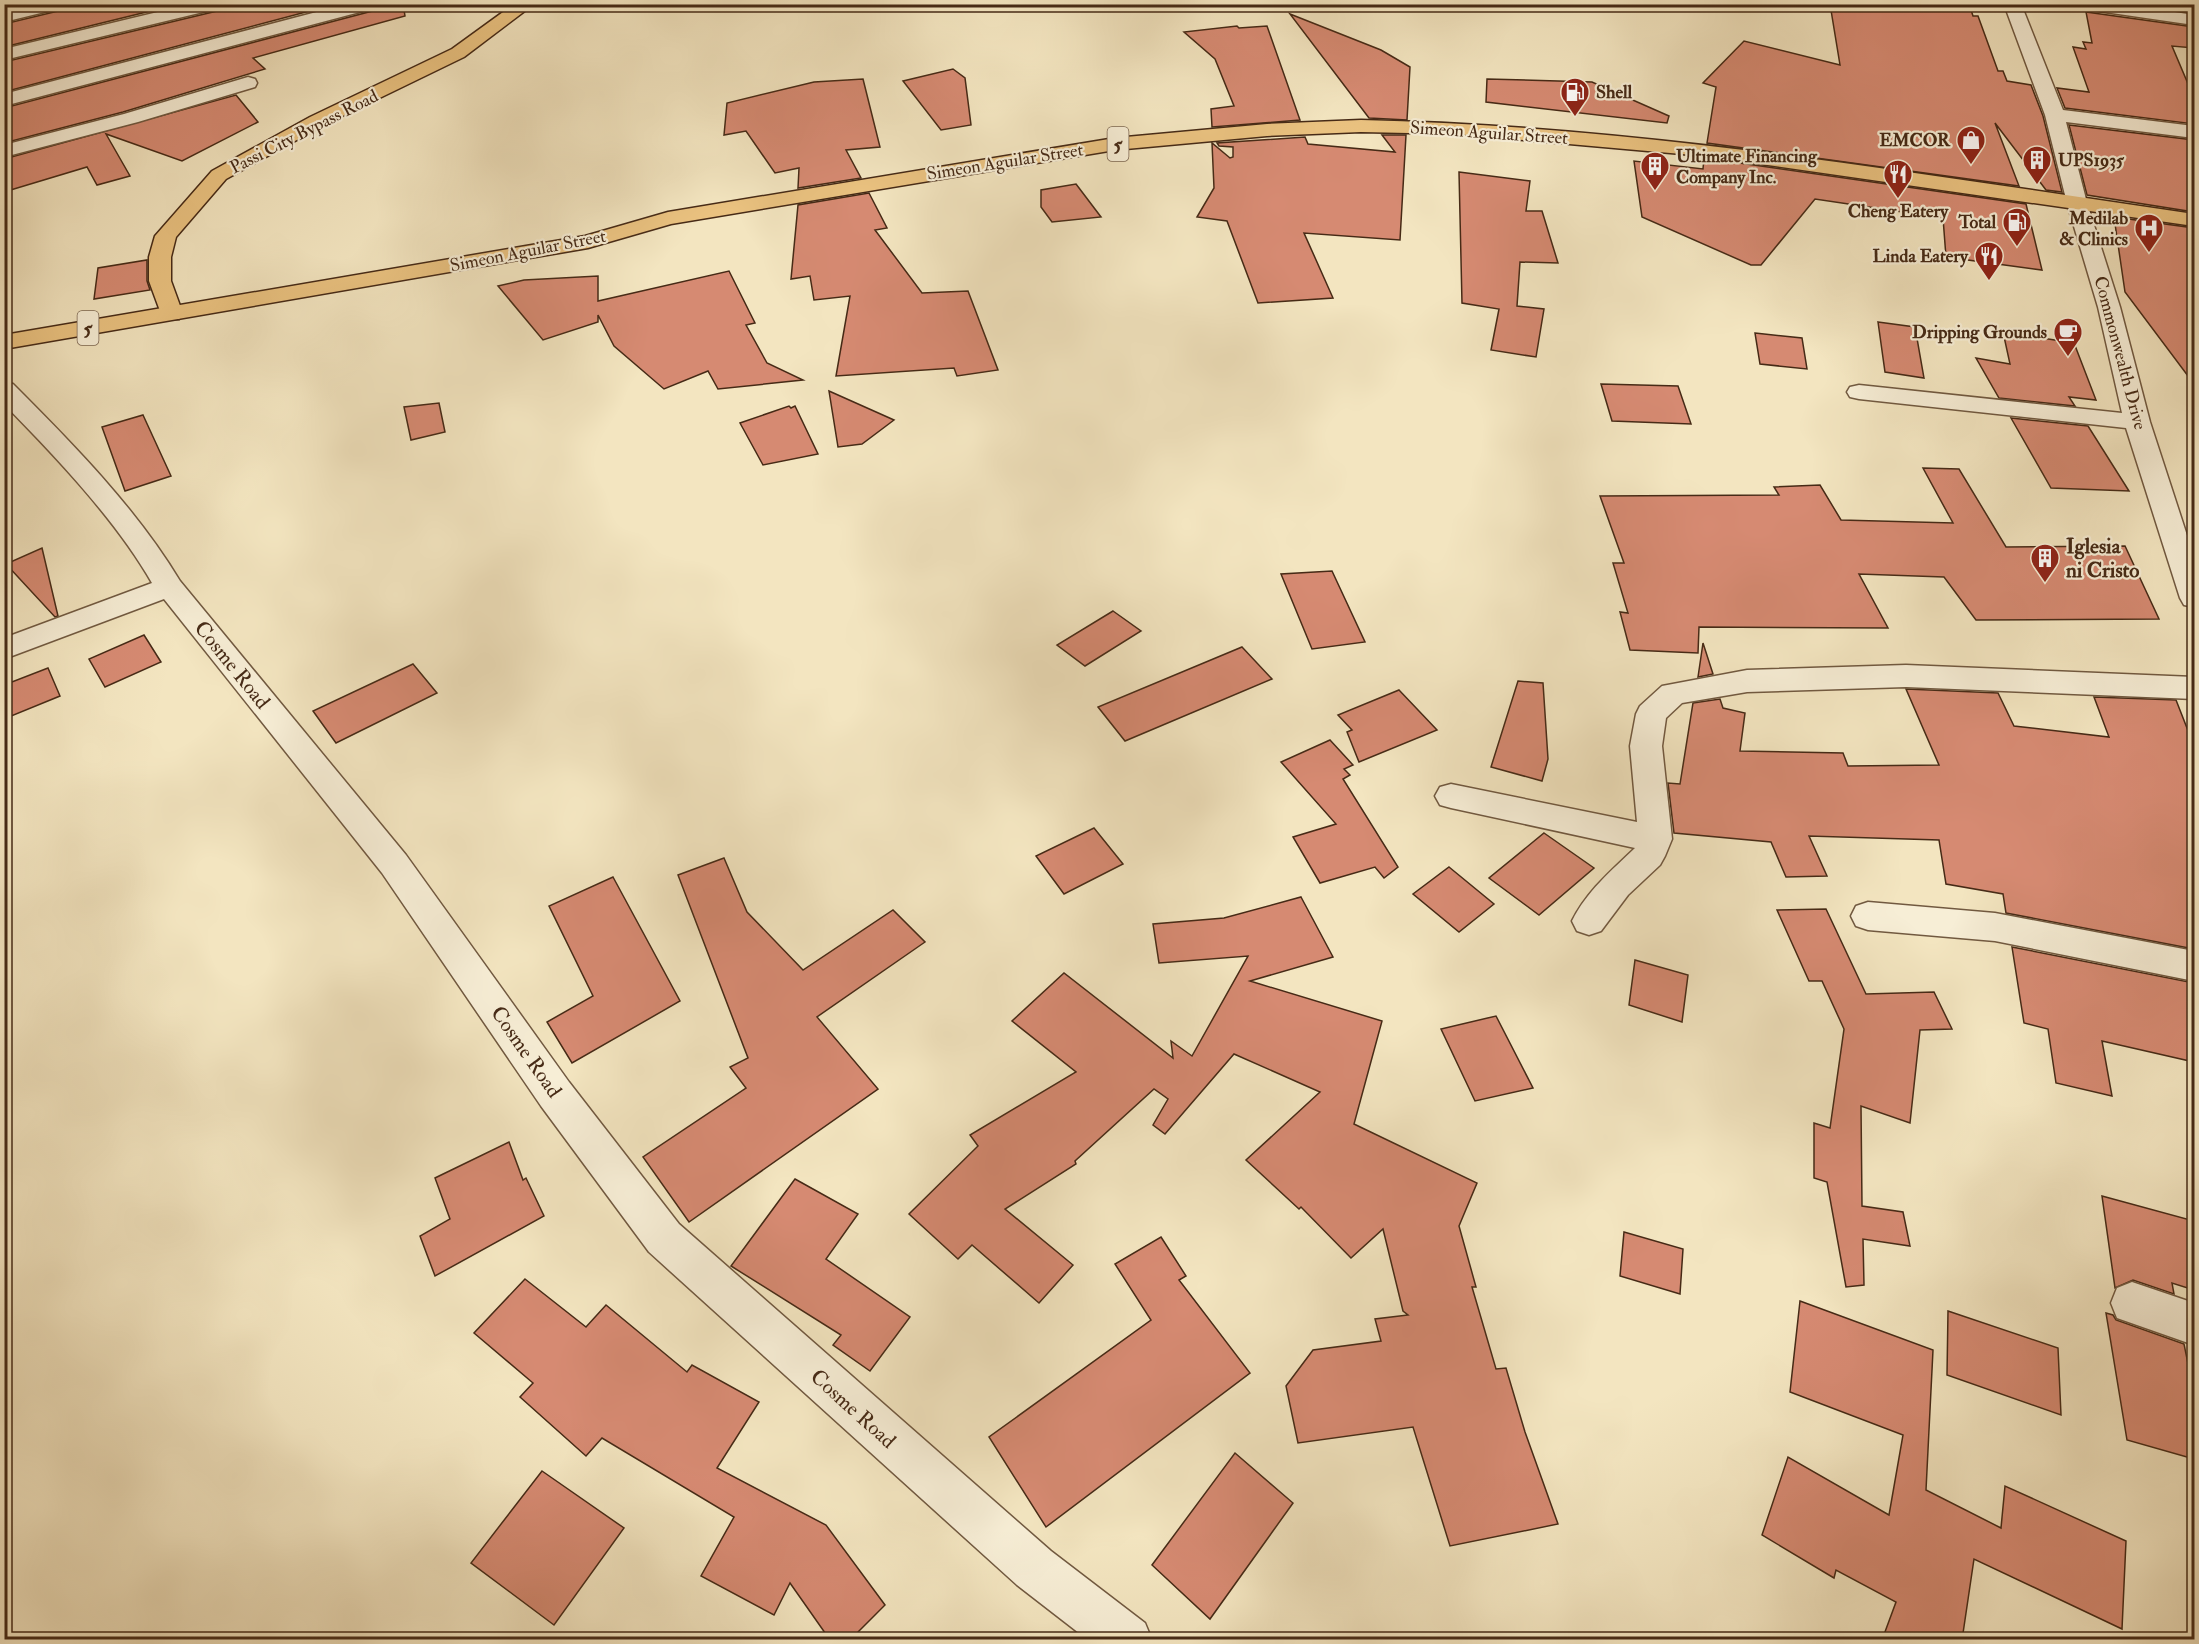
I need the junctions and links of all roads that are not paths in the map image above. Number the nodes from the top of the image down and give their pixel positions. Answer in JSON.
{"nodes":[{"id":1,"x":56,"y":4,"type":"edge"},
{"id":2,"x":214,"y":4,"type":"edge"},
{"id":3,"x":369,"y":4,"type":"edge"},
{"id":4,"x":526,"y":4,"type":"edge"},
{"id":5,"x":2012,"y":4,"type":"edge"},
{"id":6,"x":2084,"y":4,"type":"edge"},
{"id":7,"x":4,"y":17,"type":"edge"},
{"id":8,"x":2194,"y":20,"type":"edge"},
{"id":9,"x":4,"y":55,"type":"edge"},
{"id":10,"x":248,"y":83,"type":"dead end"},
{"id":11,"x":4,"y":100,"type":"edge"},
{"id":12,"x":2055,"y":115,"type":"junction"},
{"id":13,"x":2194,"y":132,"type":"edge"},
{"id":14,"x":4,"y":151,"type":"edge"},
{"id":15,"x":2077,"y":203,"type":"junction"},
{"id":16,"x":2194,"y":220,"type":"edge"},
{"id":17,"x":171,"y":314,"type":"junction"},
{"id":18,"x":4,"y":342,"type":"edge"},
{"id":19,"x":4,"y":389,"type":"edge"},
{"id":20,"x":1859,"y":392,"type":"dead end"},
{"id":21,"x":2137,"y":422,"type":"junction"},
{"id":22,"x":169,"y":587,"type":"junction"},
{"id":23,"x":2194,"y":598,"type":"edge"},
{"id":24,"x":4,"y":649,"type":"edge"},
{"id":25,"x":2194,"y":688,"type":"edge"},
{"id":26,"x":1451,"y":796,"type":"dead end"},
{"id":27,"x":1655,"y":839,"type":"junction"},
{"id":28,"x":1868,"y":916,"type":"dead end"},
{"id":29,"x":1589,"y":921,"type":"dead end"},
{"id":30,"x":2194,"y":966,"type":"edge"},
{"id":31,"x":2132,"y":1303,"type":"dead end"},
{"id":32,"x":2194,"y":1324,"type":"edge"},
{"id":33,"x":1128,"y":1640,"type":"edge"}],
"edges":[{"from":1,"to":7,"type":"street"},
{"from":2,"to":9,"type":"street"},
{"from":3,"to":11,"type":"street"},
{"from":4,"to":17,"type":"main road","name":"Passi City Bypass Road"},
{"from":5,"to":12,"type":"street","name":"Commonwealth Drive"},
{"from":6,"to":8,"type":"street"},
{"from":10,"to":14,"type":"street"},
{"from":12,"to":13,"type":"street"},
{"from":12,"to":15,"type":"street","name":"Commonwealth Drive"},
{"from":15,"to":16,"type":"main road","name":"Simeon Aguilar Street","number":"5"},
{"from":15,"to":17,"type":"main road","name":"Simeon Aguilar Street","number":"5"},
{"from":15,"to":21,"type":"street","name":"Commonwealth Drive"},
{"from":17,"to":18,"type":"main road","name":"Simeon Aguilar Street","number":"5"},
{"from":19,"to":22,"type":"street","name":"Cosme Road"},
{"from":20,"to":21,"type":"street"},
{"from":21,"to":23,"type":"street","name":"Commonwealth Drive"},
{"from":22,"to":24,"type":"street"},
{"from":22,"to":33,"type":"street","name":"Cosme Road"},
{"from":25,"to":27,"type":"street"},
{"from":26,"to":27,"type":"street"},
{"from":27,"to":29,"type":"street"},
{"from":28,"to":30,"type":"street"},
{"from":31,"to":32,"type":"street"}]}
